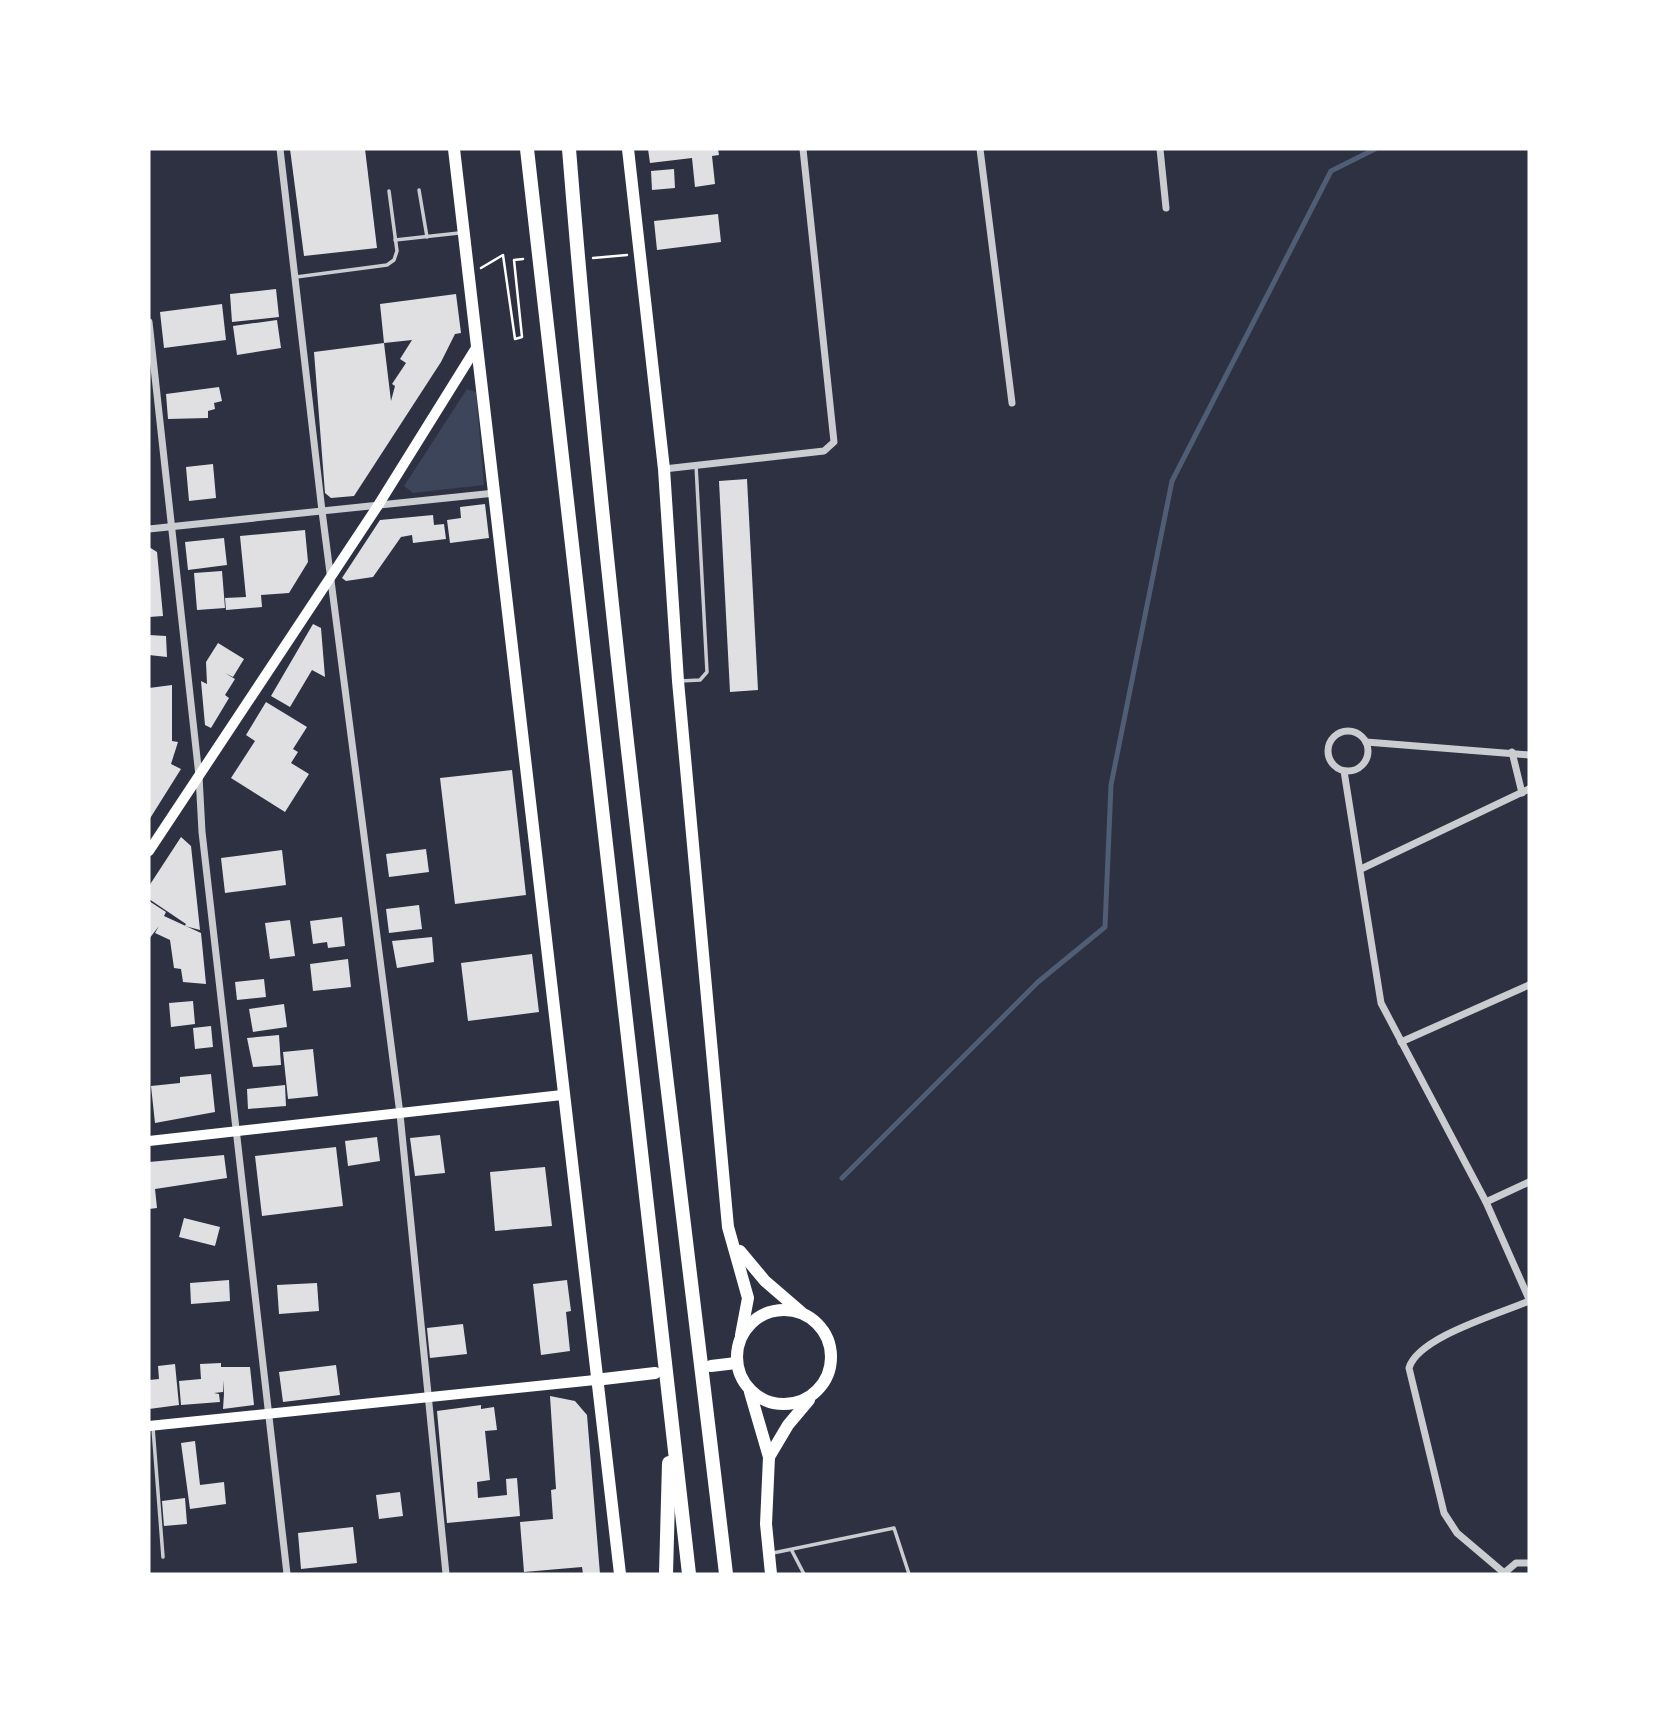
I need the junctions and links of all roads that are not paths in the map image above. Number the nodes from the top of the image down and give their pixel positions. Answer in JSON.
{"nodes":[{"id":1,"x":280,"y":149,"type":"edge"},
{"id":2,"x":454,"y":149,"type":"edge"},
{"id":3,"x":527,"y":149,"type":"edge"},
{"id":4,"x":569,"y":149,"type":"edge"},
{"id":5,"x":628,"y":149,"type":"edge"},
{"id":6,"x":803,"y":149,"type":"edge"},
{"id":7,"x":980,"y":149,"type":"edge"},
{"id":8,"x":1160,"y":149,"type":"edge"},
{"id":9,"x":419,"y":190,"type":"dead end"},
{"id":10,"x":389,"y":191,"type":"dead end"},
{"id":11,"x":1166,"y":208,"type":"dead end"},
{"id":12,"x":464,"y":232,"type":"junction"},
{"id":13,"x":427,"y":237,"type":"junction"},
{"id":14,"x":396,"y":240,"type":"junction"},
{"id":15,"x":296,"y":277,"type":"junction"},
{"id":16,"x":149,"y":322,"type":"edge"},
{"id":17,"x":476,"y":348,"type":"junction"},
{"id":18,"x":1012,"y":403,"type":"dead end"},
{"id":19,"x":696,"y":465,"type":"junction"},
{"id":20,"x":664,"y":469,"type":"junction"},
{"id":21,"x":495,"y":492,"type":"junction"},
{"id":22,"x":377,"y":507,"type":"junction"},
{"id":23,"x":322,"y":511,"type":"junction"},
{"id":24,"x":172,"y":526,"type":"junction"},
{"id":25,"x":149,"y":529,"type":"edge"},
{"id":26,"x":332,"y":574,"type":"junction"},
{"id":27,"x":678,"y":681,"type":"junction"},
{"id":28,"x":1366,"y":742,"type":"junction"},
{"id":29,"x":1512,"y":752,"type":"junction"},
{"id":30,"x":1529,"y":755,"type":"edge"},
{"id":31,"x":1344,"y":771,"type":"junction"},
{"id":32,"x":199,"y":776,"type":"junction"},
{"id":33,"x":1526,"y":791,"type":"edge"},
{"id":34,"x":149,"y":851,"type":"edge"},
{"id":35,"x":1361,"y":869,"type":"junction"},
{"id":36,"x":1529,"y":985,"type":"edge"},
{"id":37,"x":1401,"y":1042,"type":"junction"},
{"id":38,"x":562,"y":1095,"type":"junction"},
{"id":39,"x":400,"y":1114,"type":"junction"},
{"id":40,"x":236,"y":1132,"type":"junction"},
{"id":41,"x":149,"y":1141,"type":"edge"},
{"id":42,"x":1529,"y":1182,"type":"edge"},
{"id":43,"x":1486,"y":1202,"type":"junction"},
{"id":44,"x":735,"y":1245,"type":"junction"},
{"id":45,"x":1529,"y":1300,"type":"edge"},
{"id":46,"x":804,"y":1314,"type":"junction"},
{"id":47,"x":741,"y":1335,"type":"junction"},
{"id":48,"x":736,"y":1363,"type":"junction"},
{"id":49,"x":711,"y":1366,"type":"dead end"},
{"id":50,"x":655,"y":1373,"type":"dead end"},
{"id":51,"x":595,"y":1380,"type":"junction"},
{"id":52,"x":750,"y":1392,"type":"junction"},
{"id":53,"x":816,"y":1393,"type":"junction"},
{"id":54,"x":669,"y":1395,"type":"junction"},
{"id":55,"x":428,"y":1398,"type":"junction"},
{"id":56,"x":270,"y":1416,"type":"junction"},
{"id":57,"x":151,"y":1426,"type":"edge"},
{"id":58,"x":769,"y":1457,"type":"junction"},
{"id":59,"x":792,"y":1551,"type":"junction"},
{"id":60,"x":768,"y":1553,"type":"junction"},
{"id":61,"x":163,"y":1557,"type":"dead end"},
{"id":62,"x":1529,"y":1563,"type":"edge"},
{"id":63,"x":1503,"y":1573,"type":"edge"},
{"id":64,"x":287,"y":1574,"type":"edge"},
{"id":65,"x":446,"y":1574,"type":"edge"},
{"id":66,"x":620,"y":1574,"type":"edge"},
{"id":67,"x":666,"y":1574,"type":"edge"},
{"id":68,"x":689,"y":1574,"type":"edge"},
{"id":69,"x":726,"y":1574,"type":"edge"},
{"id":70,"x":771,"y":1574,"type":"edge"},
{"id":71,"x":804,"y":1574,"type":"edge"},
{"id":72,"x":909,"y":1574,"type":"edge"}],
"edges":[{"from":1,"to":15,"type":"street"},
{"from":2,"to":12,"type":"main road"},
{"from":3,"to":54,"type":"highway"},
{"from":4,"to":69,"type":"highway"},
{"from":5,"to":20,"type":"main road"},
{"from":6,"to":19,"type":"street"},
{"from":7,"to":18,"type":"street"},
{"from":8,"to":11,"type":"street"},
{"from":9,"to":13,"type":"lane"},
{"from":10,"to":14,"type":"lane"},
{"from":12,"to":13,"type":"lane"},
{"from":12,"to":17,"type":"main road"},
{"from":13,"to":14,"type":"lane"},
{"from":14,"to":15,"type":"lane"},
{"from":15,"to":23,"type":"street"},
{"from":16,"to":24,"type":"street"},
{"from":17,"to":21,"type":"main road"},
{"from":17,"to":22,"type":"main road"},
{"from":19,"to":20,"type":"street"},
{"from":19,"to":27,"type":"lane"},
{"from":20,"to":27,"type":"main road"},
{"from":21,"to":22,"type":"street"},
{"from":21,"to":38,"type":"main road"},
{"from":22,"to":23,"type":"street"},
{"from":22,"to":26,"type":"main road"},
{"from":23,"to":24,"type":"street"},
{"from":23,"to":26,"type":"street"},
{"from":24,"to":25,"type":"street"},
{"from":24,"to":32,"type":"street"},
{"from":26,"to":32,"type":"main road"},
{"from":26,"to":39,"type":"street"},
{"from":27,"to":44,"type":"main road"},
{"from":28,"to":29,"type":"street"},
{"from":28,"to":31,"type":"street"},
{"from":28,"to":31,"type":"street"},
{"from":29,"to":30,"type":"street"},
{"from":29,"to":33,"type":"street"},
{"from":31,"to":35,"type":"street"},
{"from":32,"to":34,"type":"main road"},
{"from":32,"to":40,"type":"street"},
{"from":33,"to":35,"type":"street"},
{"from":35,"to":37,"type":"street"},
{"from":36,"to":37,"type":"street"},
{"from":37,"to":43,"type":"street"},
{"from":38,"to":39,"type":"main road"},
{"from":38,"to":51,"type":"main road"},
{"from":39,"to":40,"type":"main road"},
{"from":39,"to":55,"type":"street"},
{"from":40,"to":41,"type":"main road"},
{"from":40,"to":56,"type":"street"},
{"from":42,"to":43,"type":"street"},
{"from":43,"to":45,"type":"street"},
{"from":44,"to":46,"type":"main road"},
{"from":44,"to":47,"type":"main road"},
{"from":45,"to":63,"type":"street"},
{"from":46,"to":47,"type":"main road"},
{"from":46,"to":53,"type":"main road"},
{"from":47,"to":48,"type":"main road"},
{"from":48,"to":49,"type":"main road"},
{"from":48,"to":52,"type":"main road"},
{"from":50,"to":51,"type":"main road"},
{"from":51,"to":55,"type":"main road"},
{"from":51,"to":66,"type":"main road"},
{"from":52,"to":53,"type":"main road"},
{"from":52,"to":58,"type":"main road"},
{"from":53,"to":58,"type":"main road"},
{"from":54,"to":67,"type":"highway"},
{"from":54,"to":68,"type":"highway"},
{"from":55,"to":56,"type":"main road"},
{"from":55,"to":65,"type":"street"},
{"from":56,"to":57,"type":"main road"},
{"from":56,"to":64,"type":"street"},
{"from":57,"to":61,"type":"lane"},
{"from":58,"to":60,"type":"main road"},
{"from":59,"to":60,"type":"lane"},
{"from":59,"to":71,"type":"lane"},
{"from":59,"to":72,"type":"lane"},
{"from":60,"to":70,"type":"main road"},
{"from":62,"to":63,"type":"street"}]}
